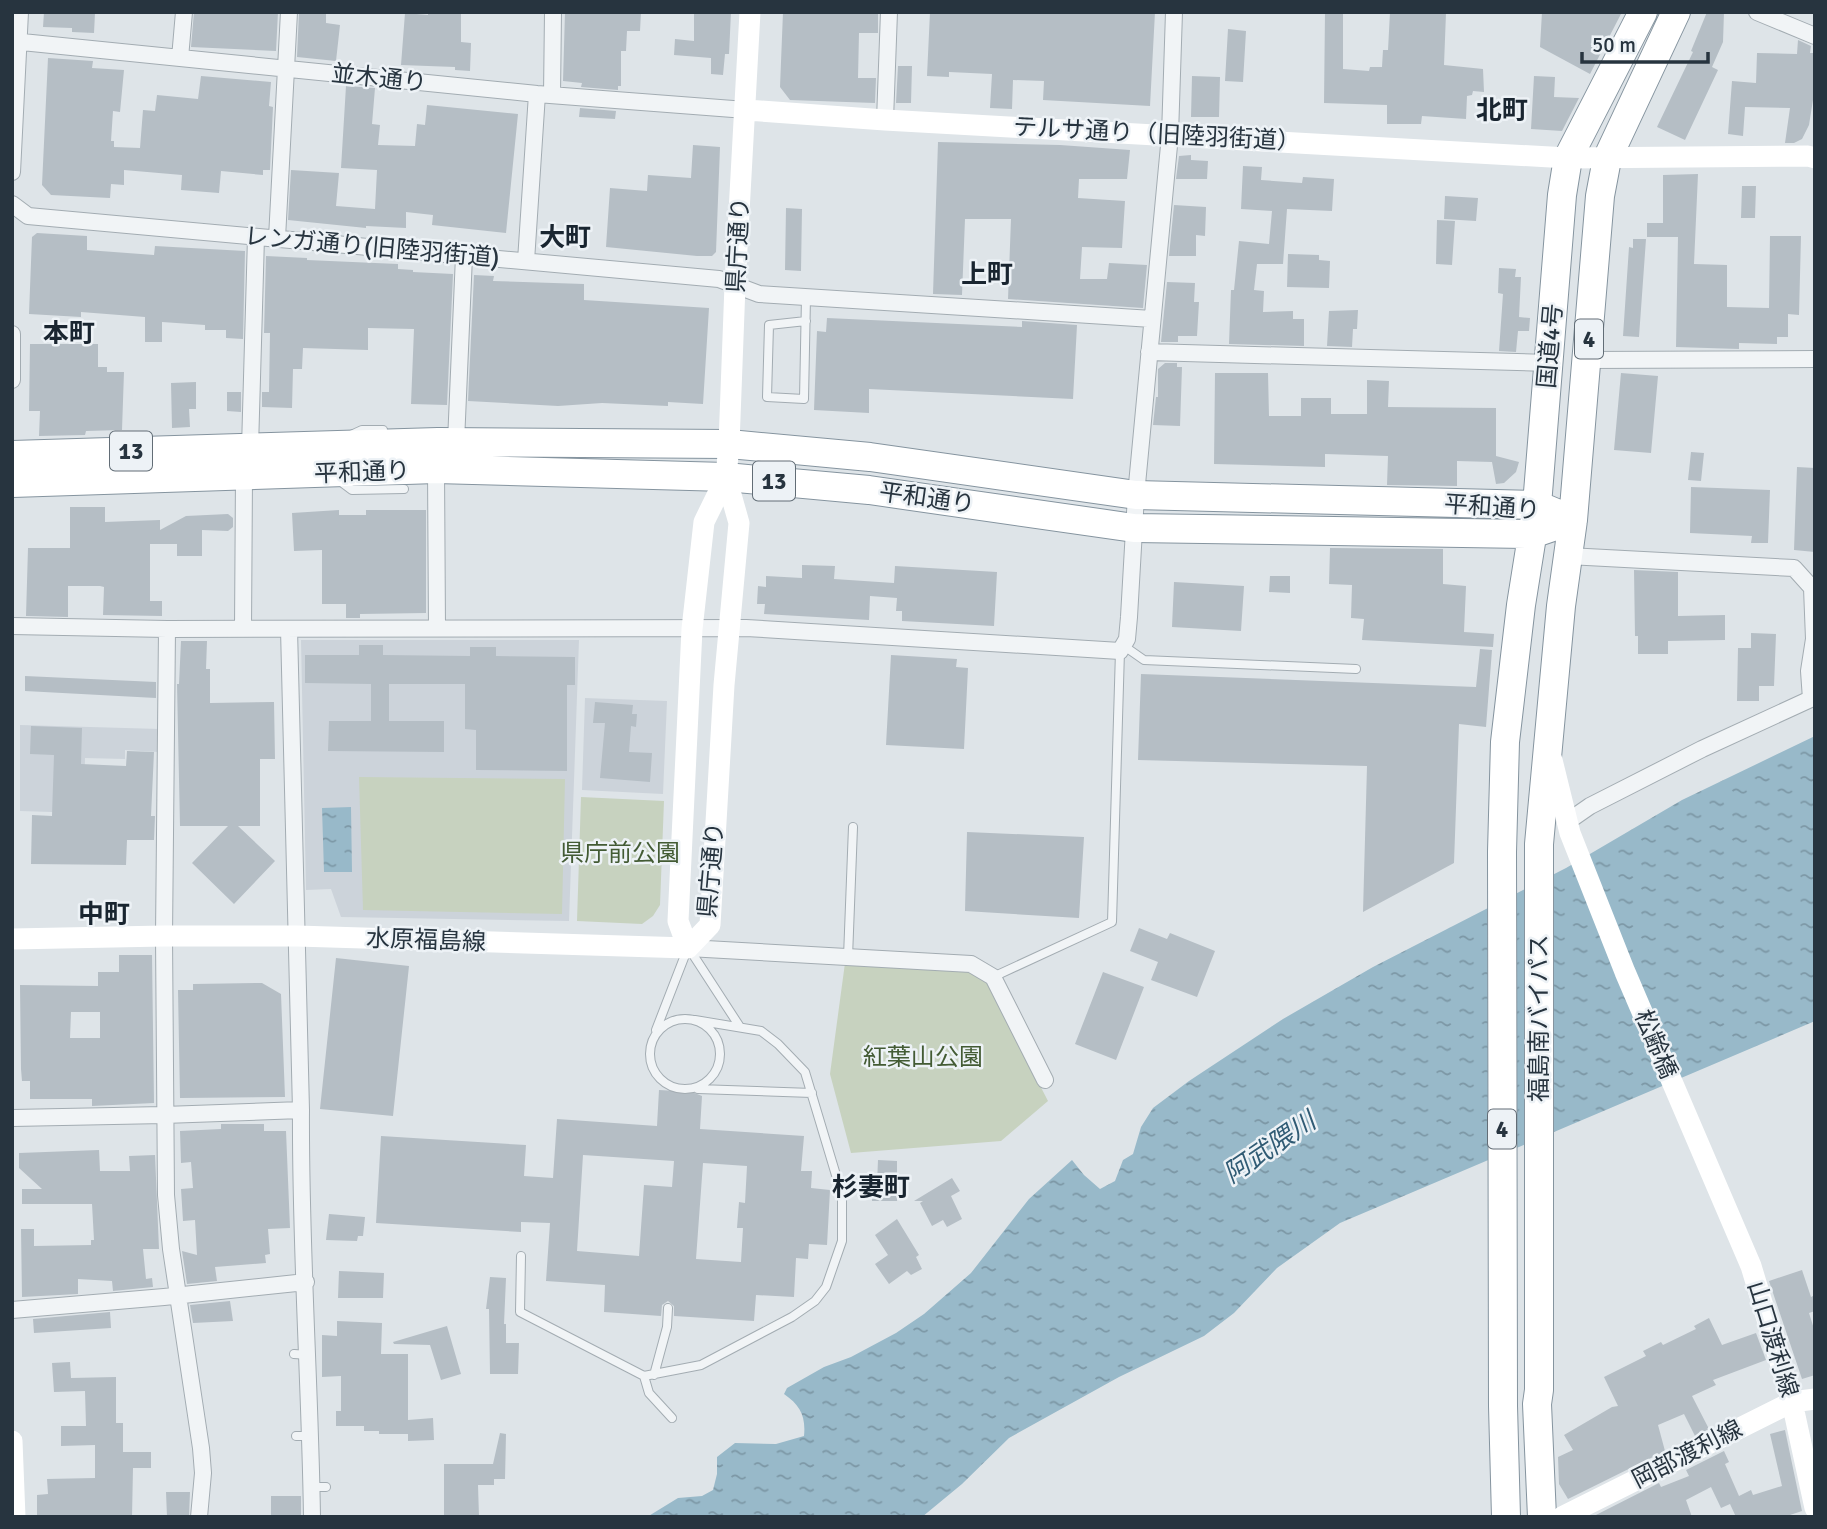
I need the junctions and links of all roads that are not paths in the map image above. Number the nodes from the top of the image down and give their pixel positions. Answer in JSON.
{"nodes":[{"id":1,"x":20,"y":12,"type":"edge"},
{"id":2,"x":184,"y":12,"type":"edge"},
{"id":3,"x":289,"y":12,"type":"edge"},
{"id":4,"x":553,"y":12,"type":"edge"},
{"id":5,"x":750,"y":12,"type":"edge"},
{"id":6,"x":889,"y":12,"type":"edge"},
{"id":7,"x":1174,"y":12,"type":"edge"},
{"id":8,"x":1643,"y":12,"type":"edge"},
{"id":9,"x":1676,"y":12,"type":"edge"},
{"id":10,"x":1757,"y":12,"type":"edge"},
{"id":11,"x":1815,"y":36,"type":"edge"},
{"id":12,"x":15,"y":42,"type":"edge"},
{"id":13,"x":180,"y":58,"type":"junction"},
{"id":14,"x":285,"y":68,"type":"junction"},
{"id":15,"x":544,"y":94,"type":"junction"},
{"id":16,"x":746,"y":110,"type":"junction"},
{"id":17,"x":885,"y":120,"type":"junction"},
{"id":18,"x":1170,"y":135,"type":"junction"},
{"id":19,"x":1812,"y":151,"type":"edge"},
{"id":20,"x":1568,"y":158,"type":"junction"},
{"id":21,"x":1607,"y":159,"type":"junction"},
{"id":22,"x":12,"y":173,"type":"edge"},
{"id":23,"x":12,"y":204,"type":"edge"},
{"id":24,"x":256,"y":237,"type":"junction"},
{"id":25,"x":277,"y":238,"type":"junction"},
{"id":26,"x":464,"y":256,"type":"junction"},
{"id":27,"x":526,"y":261,"type":"junction"},
{"id":28,"x":735,"y":285,"type":"junction"},
{"id":29,"x":806,"y":297,"type":"junction"},
{"id":30,"x":1152,"y":319,"type":"junction"},
{"id":31,"x":806,"y":321,"type":"junction"},
{"id":32,"x":12,"y":334,"type":"edge"},
{"id":33,"x":1149,"y":352,"type":"junction"},
{"id":34,"x":1815,"y":359,"type":"edge"},
{"id":35,"x":1587,"y":360,"type":"junction"},
{"id":36,"x":1549,"y":363,"type":"junction"},
{"id":37,"x":12,"y":380,"type":"edge"},
{"id":38,"x":395,"y":430,"type":"dead end"},
{"id":39,"x":456,"y":442,"type":"junction"},
{"id":40,"x":729,"y":444,"type":"junction"},
{"id":41,"x":250,"y":448,"type":"junction"},
{"id":42,"x":12,"y":455,"type":"edge"},
{"id":43,"x":330,"y":459,"type":"junction"},
{"id":44,"x":436,"y":469,"type":"junction"},
{"id":45,"x":244,"y":476,"type":"junction"},
{"id":46,"x":726,"y":477,"type":"junction"},
{"id":47,"x":12,"y":483,"type":"edge"},
{"id":48,"x":404,"y":489,"type":"dead end"},
{"id":49,"x":1136,"y":495,"type":"junction"},
{"id":50,"x":1536,"y":505,"type":"junction"},
{"id":51,"x":1573,"y":520,"type":"junction"},
{"id":52,"x":1134,"y":528,"type":"junction"},
{"id":53,"x":1532,"y":534,"type":"junction"},
{"id":54,"x":1568,"y":556,"type":"junction"},
{"id":55,"x":12,"y":626,"type":"edge"},
{"id":56,"x":437,"y":628,"type":"junction"},
{"id":57,"x":729,"y":628,"type":"junction"},
{"id":58,"x":167,"y":629,"type":"junction"},
{"id":59,"x":243,"y":629,"type":"junction"},
{"id":60,"x":289,"y":629,"type":"junction"},
{"id":61,"x":692,"y":629,"type":"junction"},
{"id":62,"x":1122,"y":648,"type":"junction"},
{"id":63,"x":1356,"y":669,"type":"dead end"},
{"id":64,"x":1813,"y":698,"type":"edge"},
{"id":65,"x":1548,"y":739,"type":"junction"},
{"id":66,"x":853,"y":827,"type":"dead end"},
{"id":67,"x":1569,"y":828,"type":"junction"},
{"id":68,"x":164,"y":936,"type":"junction"},
{"id":69,"x":297,"y":936,"type":"junction"},
{"id":70,"x":12,"y":939,"type":"edge"},
{"id":71,"x":688,"y":948,"type":"junction"},
{"id":72,"x":848,"y":957,"type":"junction"},
{"id":73,"x":993,"y":977,"type":"junction"},
{"id":74,"x":695,"y":1020,"type":"junction"},
{"id":75,"x":740,"y":1027,"type":"junction"},
{"id":76,"x":654,"y":1036,"type":"junction"},
{"id":77,"x":1045,"y":1080,"type":"dead end"},
{"id":78,"x":691,"y":1089,"type":"junction"},
{"id":79,"x":813,"y":1093,"type":"junction"},
{"id":80,"x":301,"y":1110,"type":"junction"},
{"id":81,"x":164,"y":1115,"type":"junction"},
{"id":82,"x":12,"y":1118,"type":"edge"},
{"id":83,"x":1746,"y":1253,"type":"joint"},
{"id":84,"x":521,"y":1256,"type":"dead end"},
{"id":85,"x":306,"y":1282,"type":"junction"},
{"id":86,"x":177,"y":1296,"type":"junction"},
{"id":87,"x":668,"y":1308,"type":"dead end"},
{"id":88,"x":12,"y":1310,"type":"edge"},
{"id":89,"x":654,"y":1375,"type":"junction"},
{"id":90,"x":644,"y":1376,"type":"junction"},
{"id":91,"x":1815,"y":1399,"type":"edge"},
{"id":92,"x":1792,"y":1402,"type":"junction"},
{"id":93,"x":671,"y":1418,"type":"dead end"},
{"id":94,"x":12,"y":1441,"type":"edge"},
{"id":95,"x":13,"y":1448,"type":"edge"},
{"id":96,"x":1505,"y":1504,"type":"edge"},
{"id":97,"x":1815,"y":1508,"type":"edge"},
{"id":98,"x":15,"y":1517,"type":"edge"},
{"id":99,"x":199,"y":1517,"type":"edge"},
{"id":100,"x":312,"y":1517,"type":"edge"},
{"id":101,"x":1542,"y":1517,"type":"edge"},
{"id":102,"x":1562,"y":1517,"type":"edge"}],
"edges":[{"from":1,"to":12,"type":"street"},
{"from":2,"to":13,"type":"street"},
{"from":3,"to":14,"type":"street"},
{"from":4,"to":15,"type":"street"},
{"from":5,"to":16,"type":"main road","name":"県庁通り"},
{"from":6,"to":17,"type":"street"},
{"from":7,"to":18,"type":"street"},
{"from":8,"to":20,"type":"highway","number":"4"},
{"from":9,"to":21,"type":"highway","number":"4"},
{"from":10,"to":11,"type":"street"},
{"from":12,"to":13,"type":"street","name":"並木通り"},
{"from":12,"to":22,"type":"street"},
{"from":13,"to":14,"type":"street","name":"並木通り"},
{"from":14,"to":15,"type":"street","name":"並木通り"},
{"from":14,"to":25,"type":"street"},
{"from":15,"to":16,"type":"street","name":"並木通り"},
{"from":15,"to":27,"type":"street"},
{"from":16,"to":17,"type":"main road","name":"テルサ通り（旧陸羽街道）"},
{"from":16,"to":28,"type":"main road","name":"県庁通り"},
{"from":17,"to":18,"type":"main road","name":"テルサ通り（旧陸羽街道）"},
{"from":18,"to":20,"type":"main road","name":"テルサ通り（旧陸羽街道）"},
{"from":18,"to":30,"type":"street"},
{"from":19,"to":21,"type":"main road","name":"テルサ通り（旧陸羽街道）"},
{"from":20,"to":21,"type":"main road","name":"テルサ通り（旧陸羽街道）"},
{"from":20,"to":36,"type":"highway","name":"国道4号","number":"4"},
{"from":21,"to":35,"type":"highway","name":"国道4号","number":"4"},
{"from":23,"to":24,"type":"street","name":"レンガ通り(旧陸羽街道)"},
{"from":24,"to":25,"type":"street","name":"レンガ通り(旧陸羽街道)"},
{"from":24,"to":41,"type":"street"},
{"from":25,"to":26,"type":"street","name":"レンガ通り(旧陸羽街道)"},
{"from":26,"to":27,"type":"street","name":"レンガ通り(旧陸羽街道)"},
{"from":26,"to":39,"type":"street"},
{"from":27,"to":28,"type":"street","name":"レンガ通り(旧陸羽街道)"},
{"from":28,"to":29,"type":"street","name":"レンガ通り(旧陸羽街道)"},
{"from":28,"to":40,"type":"main road","name":"県庁通り"},
{"from":29,"to":30,"type":"street","name":"レンガ通り(旧陸羽街道)"},
{"from":29,"to":31,"type":"lane"},
{"from":30,"to":33,"type":"street"},
{"from":31,"to":31,"type":"lane"},
{"from":32,"to":37,"type":"street"},
{"from":33,"to":36,"type":"street"},
{"from":33,"to":49,"type":"street"},
{"from":34,"to":35,"type":"street"},
{"from":35,"to":51,"type":"highway","name":"国道4号","number":"4"},
{"from":36,"to":50,"type":"highway","name":"国道4号","number":"4"},
{"from":38,"to":43,"type":"lane"},
{"from":39,"to":40,"type":"highway","name":"平和通り","number":"13"},
{"from":39,"to":43,"type":"highway","name":"平和通り","number":"13"},
{"from":40,"to":46,"type":"main road","name":"県庁通り"},
{"from":40,"to":49,"type":"highway","name":"平和通り","number":"13"},
{"from":41,"to":42,"type":"highway","name":"平和通り","number":"13"},
{"from":41,"to":43,"type":"highway","name":"平和通り","number":"13"},
{"from":43,"to":44,"type":"highway","name":"平和通り","number":"13"},
{"from":43,"to":45,"type":"highway","name":"平和通り","number":"13"},
{"from":43,"to":48,"type":"lane"},
{"from":44,"to":46,"type":"highway","name":"平和通り","number":"13"},
{"from":44,"to":56,"type":"street"},
{"from":45,"to":47,"type":"highway","name":"平和通り","number":"13"},
{"from":45,"to":59,"type":"street"},
{"from":46,"to":52,"type":"highway","name":"平和通り","number":"13"},
{"from":46,"to":57,"type":"main road","name":"県庁通り"},
{"from":46,"to":61,"type":"main road","name":"県庁通り"},
{"from":49,"to":50,"type":"highway","name":"平和通り","number":"13"},
{"from":49,"to":52,"type":"street"},
{"from":50,"to":51,"type":"highway","name":"平和通り","number":"13"},
{"from":50,"to":53,"type":"highway","name":"国道4号","number":"4"},
{"from":51,"to":53,"type":"highway","name":"平和通り","number":"13"},
{"from":51,"to":54,"type":"highway","name":"福島南バイパス","number":"4"},
{"from":52,"to":53,"type":"highway","name":"平和通り","number":"13"},
{"from":52,"to":62,"type":"street"},
{"from":53,"to":96,"type":"highway","name":"福島南バイパス","number":"4"},
{"from":54,"to":64,"type":"street"},
{"from":54,"to":65,"type":"highway","name":"福島南バイパス","number":"4"},
{"from":55,"to":58,"type":"street"},
{"from":56,"to":60,"type":"street"},
{"from":56,"to":61,"type":"street"},
{"from":57,"to":61,"type":"street"},
{"from":57,"to":62,"type":"street"},
{"from":57,"to":71,"type":"main road","name":"県庁通り"},
{"from":58,"to":59,"type":"street"},
{"from":58,"to":68,"type":"street"},
{"from":59,"to":60,"type":"street"},
{"from":60,"to":69,"type":"street"},
{"from":61,"to":71,"type":"main road","name":"県庁通り"},
{"from":62,"to":63,"type":"lane"},
{"from":62,"to":73,"type":"lane"},
{"from":64,"to":67,"type":"street"},
{"from":65,"to":67,"type":"main road"},
{"from":65,"to":101,"type":"highway","name":"福島南バイパス","number":"4"},
{"from":66,"to":72,"type":"lane"},
{"from":67,"to":83,"type":"main road","name":"松齢橋"},
{"from":68,"to":69,"type":"main road","name":"水原福島線"},
{"from":68,"to":70,"type":"main road","name":"水原福島線"},
{"from":68,"to":81,"type":"street"},
{"from":69,"to":71,"type":"main road","name":"水原福島線"},
{"from":69,"to":80,"type":"street"},
{"from":71,"to":72,"type":"street"},
{"from":71,"to":75,"type":"lane"},
{"from":71,"to":76,"type":"lane"},
{"from":72,"to":73,"type":"street"},
{"from":73,"to":77,"type":"street"},
{"from":74,"to":75,"type":"lane"},
{"from":74,"to":76,"type":"lane"},
{"from":74,"to":78,"type":"lane"},
{"from":75,"to":79,"type":"lane"},
{"from":76,"to":78,"type":"lane"},
{"from":78,"to":79,"type":"lane"},
{"from":79,"to":89,"type":"lane"},
{"from":80,"to":81,"type":"street"},
{"from":80,"to":85,"type":"street"},
{"from":81,"to":82,"type":"street"},
{"from":81,"to":86,"type":"street"},
{"from":83,"to":92,"type":"main road","name":"山口渡利線"},
{"from":84,"to":90,"type":"lane"},
{"from":85,"to":86,"type":"street"},
{"from":85,"to":100,"type":"street"},
{"from":86,"to":88,"type":"street"},
{"from":86,"to":99,"type":"street"},
{"from":87,"to":89,"type":"lane"},
{"from":89,"to":90,"type":"lane"},
{"from":90,"to":93,"type":"lane"},
{"from":91,"to":92,"type":"main road","name":"岡部渡利線"},
{"from":92,"to":97,"type":"main road","name":"山口渡利線"},
{"from":92,"to":102,"type":"main road","name":"岡部渡利線"},
{"from":94,"to":95,"type":"main road"},
{"from":95,"to":98,"type":"main road"}]}
